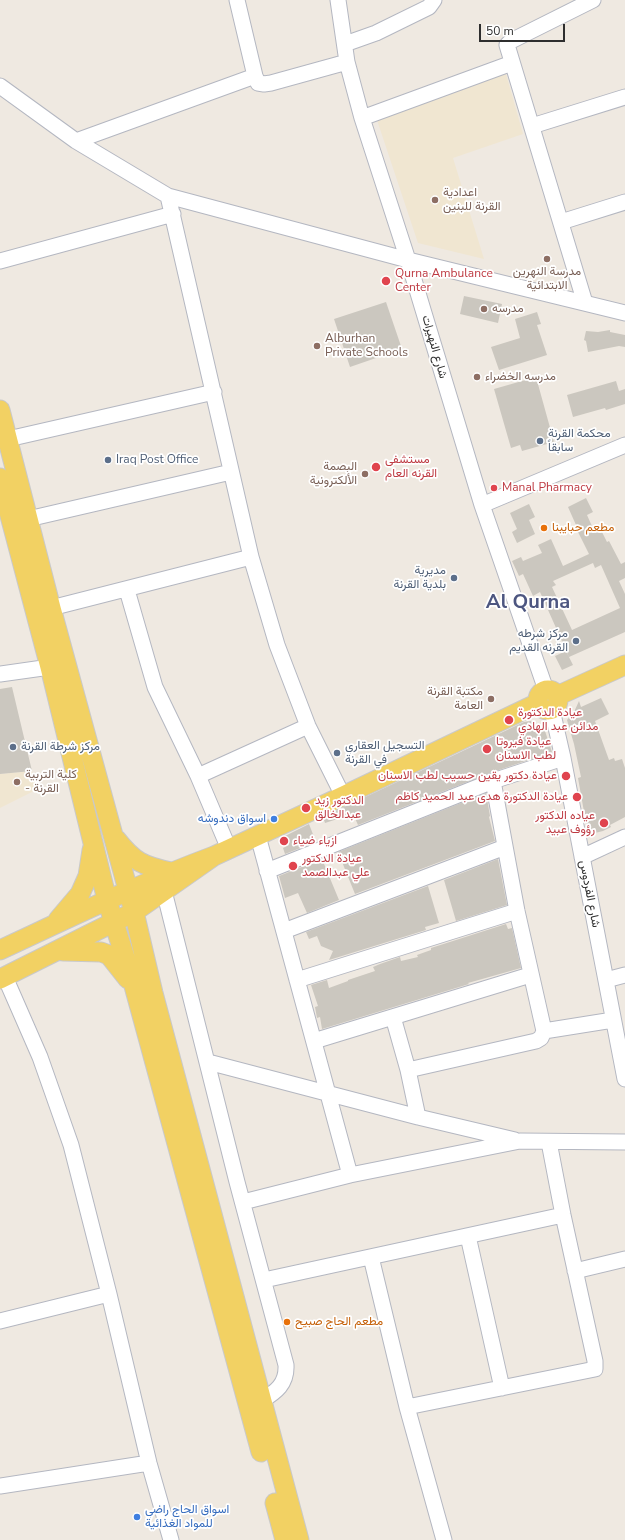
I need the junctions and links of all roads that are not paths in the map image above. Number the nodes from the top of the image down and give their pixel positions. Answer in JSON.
{"nodes":[{"id":1,"x":237,"y":0,"type":"edge"},
{"id":2,"x":338,"y":0,"type":"edge"},
{"id":3,"x":434,"y":0,"type":"edge"},
{"id":4,"x":593,"y":0,"type":"edge"},
{"id":5,"x":345,"y":44,"type":"junction"},
{"id":6,"x":347,"y":62,"type":"junction"},
{"id":7,"x":512,"y":63,"type":"junction"},
{"id":8,"x":255,"y":76,"type":"junction"},
{"id":9,"x":0,"y":86,"type":"edge"},
{"id":10,"x":625,"y":97,"type":"edge"},
{"id":11,"x":362,"y":118,"type":"junction"},
{"id":12,"x":532,"y":126,"type":"junction"},
{"id":13,"x":76,"y":141,"type":"junction"},
{"id":14,"x":168,"y":196,"type":"junction"},
{"id":15,"x":625,"y":202,"type":"edge"},
{"id":16,"x":173,"y":214,"type":"junction"},
{"id":17,"x":562,"y":222,"type":"junction"},
{"id":18,"x":408,"y":260,"type":"junction"},
{"id":19,"x":0,"y":261,"type":"edge"},
{"id":20,"x":585,"y":303,"type":"junction"},
{"id":21,"x":625,"y":313,"type":"edge"},
{"id":22,"x":214,"y":392,"type":"junction"},
{"id":23,"x":0,"y":410,"type":"edge"},
{"id":24,"x":8,"y":439,"type":"junction"},
{"id":25,"x":625,"y":445,"type":"edge"},
{"id":26,"x":231,"y":472,"type":"junction"},
{"id":27,"x":0,"y":478,"type":"edge"},
{"id":28,"x":482,"y":505,"type":"junction"},
{"id":29,"x":28,"y":519,"type":"junction"},
{"id":30,"x":251,"y":557,"type":"junction"},
{"id":31,"x":127,"y":590,"type":"junction"},
{"id":32,"x":51,"y":608,"type":"junction"},
{"id":33,"x":625,"y":665,"type":"edge"},
{"id":34,"x":50,"y":667,"type":"junction"},
{"id":35,"x":0,"y":674,"type":"edge"},
{"id":36,"x":548,"y":700,"type":"junction"},
{"id":37,"x":308,"y":726,"type":"junction"},
{"id":38,"x":562,"y":758,"type":"junction"},
{"id":39,"x":198,"y":776,"type":"junction"},
{"id":40,"x":493,"y":781,"type":"junction"},
{"id":41,"x":342,"y":796,"type":"junction"},
{"id":42,"x":114,"y":836,"type":"junction"},
{"id":43,"x":258,"y":836,"type":"junction"},
{"id":44,"x":625,"y":837,"type":"edge"},
{"id":45,"x":93,"y":843,"type":"junction"},
{"id":46,"x":505,"y":847,"type":"junction"},
{"id":47,"x":221,"y":852,"type":"junction"},
{"id":48,"x":582,"y":857,"type":"junction"},
{"id":49,"x":267,"y":871,"type":"junction"},
{"id":50,"x":171,"y":872,"type":"junction"},
{"id":51,"x":164,"y":890,"type":"junction"},
{"id":52,"x":128,"y":892,"type":"junction"},
{"id":53,"x":107,"y":900,"type":"junction"},
{"id":54,"x":517,"y":911,"type":"junction"},
{"id":55,"x":134,"y":912,"type":"junction"},
{"id":56,"x":115,"y":922,"type":"junction"},
{"id":57,"x":54,"y":925,"type":"junction"},
{"id":58,"x":284,"y":931,"type":"junction"},
{"id":59,"x":0,"y":950,"type":"edge"},
{"id":60,"x":57,"y":951,"type":"junction"},
{"id":61,"x":530,"y":974,"type":"junction"},
{"id":62,"x":625,"y":976,"type":"edge"},
{"id":63,"x":2,"y":978,"type":"edge"},
{"id":64,"x":297,"y":980,"type":"junction"},
{"id":65,"x":606,"y":980,"type":"junction"},
{"id":66,"x":134,"y":986,"type":"junction"},
{"id":67,"x":394,"y":1017,"type":"junction"},
{"id":68,"x":613,"y":1020,"type":"junction"},
{"id":69,"x":544,"y":1031,"type":"junction"},
{"id":70,"x":314,"y":1042,"type":"junction"},
{"id":71,"x":208,"y":1062,"type":"junction"},
{"id":72,"x":408,"y":1070,"type":"junction"},
{"id":73,"x":625,"y":1079,"type":"edge"},
{"id":74,"x":328,"y":1093,"type":"junction"},
{"id":75,"x":418,"y":1117,"type":"junction"},
{"id":76,"x":520,"y":1142,"type":"junction"},
{"id":77,"x":549,"y":1142,"type":"junction"},
{"id":78,"x":625,"y":1142,"type":"edge"},
{"id":79,"x":350,"y":1175,"type":"junction"},
{"id":80,"x":243,"y":1202,"type":"junction"},
{"id":81,"x":563,"y":1215,"type":"junction"},
{"id":82,"x":468,"y":1236,"type":"junction"},
{"id":83,"x":370,"y":1257,"type":"junction"},
{"id":84,"x":625,"y":1259,"type":"edge"},
{"id":85,"x":575,"y":1271,"type":"junction"},
{"id":86,"x":264,"y":1280,"type":"junction"},
{"id":87,"x":109,"y":1294,"type":"junction"},
{"id":88,"x":0,"y":1321,"type":"edge"},
{"id":89,"x":502,"y":1388,"type":"junction"},
{"id":90,"x":261,"y":1401,"type":"junction"},
{"id":91,"x":407,"y":1407,"type":"junction"},
{"id":92,"x":149,"y":1463,"type":"junction"},
{"id":93,"x":0,"y":1486,"type":"edge"},
{"id":94,"x":170,"y":1540,"type":"edge"},
{"id":95,"x":285,"y":1540,"type":"edge"},
{"id":96,"x":299,"y":1540,"type":"edge"},
{"id":97,"x":444,"y":1540,"type":"edge"}],
"edges":[{"from":1,"to":8,"type":"street"},
{"from":2,"to":5,"type":"street","name":"شارع النهيرات"},
{"from":3,"to":5,"type":"street"},
{"from":4,"to":7,"type":"street"},
{"from":5,"to":6,"type":"street","name":"شارع النهيرات"},
{"from":6,"to":8,"type":"street"},
{"from":6,"to":11,"type":"street","name":"شارع النهيرات"},
{"from":7,"to":11,"type":"street"},
{"from":7,"to":12,"type":"street"},
{"from":8,"to":13,"type":"street"},
{"from":9,"to":13,"type":"street"},
{"from":10,"to":12,"type":"street"},
{"from":11,"to":18,"type":"street","name":"شارع النهيرات"},
{"from":12,"to":17,"type":"street"},
{"from":13,"to":14,"type":"street"},
{"from":14,"to":16,"type":"street"},
{"from":14,"to":18,"type":"street"},
{"from":15,"to":17,"type":"street"},
{"from":16,"to":19,"type":"street"},
{"from":16,"to":22,"type":"street"},
{"from":17,"to":20,"type":"street"},
{"from":18,"to":20,"type":"street"},
{"from":18,"to":28,"type":"street","name":"شارع النهيرات"},
{"from":20,"to":21,"type":"street"},
{"from":22,"to":24,"type":"street"},
{"from":22,"to":26,"type":"street"},
{"from":23,"to":24,"type":"main road"},
{"from":24,"to":29,"type":"main road"},
{"from":25,"to":28,"type":"street"},
{"from":26,"to":29,"type":"street"},
{"from":26,"to":30,"type":"street"},
{"from":27,"to":34,"type":"main road"},
{"from":28,"to":36,"type":"street","name":"شارع النهيرات"},
{"from":29,"to":32,"type":"main road"},
{"from":30,"to":31,"type":"street"},
{"from":30,"to":37,"type":"street"},
{"from":31,"to":32,"type":"street"},
{"from":31,"to":39,"type":"street"},
{"from":32,"to":42,"type":"main road"},
{"from":33,"to":36,"type":"main road"},
{"from":34,"to":35,"type":"street"},
{"from":34,"to":45,"type":"main road"},
{"from":36,"to":38,"type":"street","name":"شارع الفردوس"},
{"from":36,"to":41,"type":"main road"},
{"from":37,"to":39,"type":"street"},
{"from":37,"to":41,"type":"street"},
{"from":38,"to":40,"type":"street"},
{"from":38,"to":48,"type":"street","name":"شارع الفردوس"},
{"from":39,"to":47,"type":"street"},
{"from":40,"to":46,"type":"street"},
{"from":40,"to":49,"type":"street"},
{"from":41,"to":43,"type":"main road"},
{"from":42,"to":50,"type":"main road"},
{"from":42,"to":52,"type":"main road"},
{"from":43,"to":47,"type":"main road"},
{"from":43,"to":49,"type":"street"},
{"from":44,"to":48,"type":"street"},
{"from":45,"to":53,"type":"main road"},
{"from":45,"to":57,"type":"main road"},
{"from":46,"to":54,"type":"street"},
{"from":46,"to":58,"type":"street"},
{"from":47,"to":50,"type":"main road"},
{"from":47,"to":51,"type":"main road"},
{"from":48,"to":65,"type":"street","name":"شارع الفردوس"},
{"from":49,"to":58,"type":"street"},
{"from":50,"to":52,"type":"main road"},
{"from":51,"to":55,"type":"main road"},
{"from":51,"to":71,"type":"street"},
{"from":52,"to":53,"type":"main road"},
{"from":52,"to":55,"type":"main road"},
{"from":53,"to":56,"type":"main road"},
{"from":53,"to":57,"type":"main road"},
{"from":54,"to":61,"type":"street"},
{"from":54,"to":64,"type":"street"},
{"from":55,"to":56,"type":"main road"},
{"from":55,"to":90,"type":"main road"},
{"from":56,"to":60,"type":"main road"},
{"from":56,"to":66,"type":"main road"},
{"from":57,"to":59,"type":"main road"},
{"from":58,"to":64,"type":"street"},
{"from":60,"to":63,"type":"main road"},
{"from":60,"to":66,"type":"main road"},
{"from":61,"to":67,"type":"street"},
{"from":61,"to":69,"type":"street"},
{"from":62,"to":65,"type":"street"},
{"from":63,"to":87,"type":"street"},
{"from":64,"to":70,"type":"street"},
{"from":65,"to":68,"type":"street","name":"شارع الفردوس"},
{"from":66,"to":95,"type":"main road"},
{"from":67,"to":70,"type":"street"},
{"from":67,"to":72,"type":"street"},
{"from":68,"to":69,"type":"street"},
{"from":68,"to":73,"type":"street","name":"شارع الفردوس"},
{"from":69,"to":72,"type":"street"},
{"from":70,"to":74,"type":"street"},
{"from":71,"to":74,"type":"street"},
{"from":71,"to":80,"type":"street"},
{"from":72,"to":75,"type":"street"},
{"from":74,"to":75,"type":"street"},
{"from":74,"to":79,"type":"street"},
{"from":75,"to":76,"type":"street"},
{"from":76,"to":77,"type":"street"},
{"from":76,"to":79,"type":"street"},
{"from":77,"to":78,"type":"street"},
{"from":77,"to":81,"type":"street"},
{"from":79,"to":80,"type":"street"},
{"from":80,"to":86,"type":"street"},
{"from":81,"to":82,"type":"street"},
{"from":81,"to":85,"type":"street"},
{"from":82,"to":83,"type":"street"},
{"from":82,"to":89,"type":"street"},
{"from":83,"to":86,"type":"street"},
{"from":83,"to":91,"type":"street"},
{"from":84,"to":85,"type":"street"},
{"from":85,"to":89,"type":"street"},
{"from":86,"to":90,"type":"street"},
{"from":87,"to":88,"type":"street"},
{"from":87,"to":92,"type":"street"},
{"from":89,"to":91,"type":"street"},
{"from":90,"to":96,"type":"main road"},
{"from":91,"to":97,"type":"street"},
{"from":92,"to":93,"type":"street"},
{"from":92,"to":94,"type":"street"}]}
